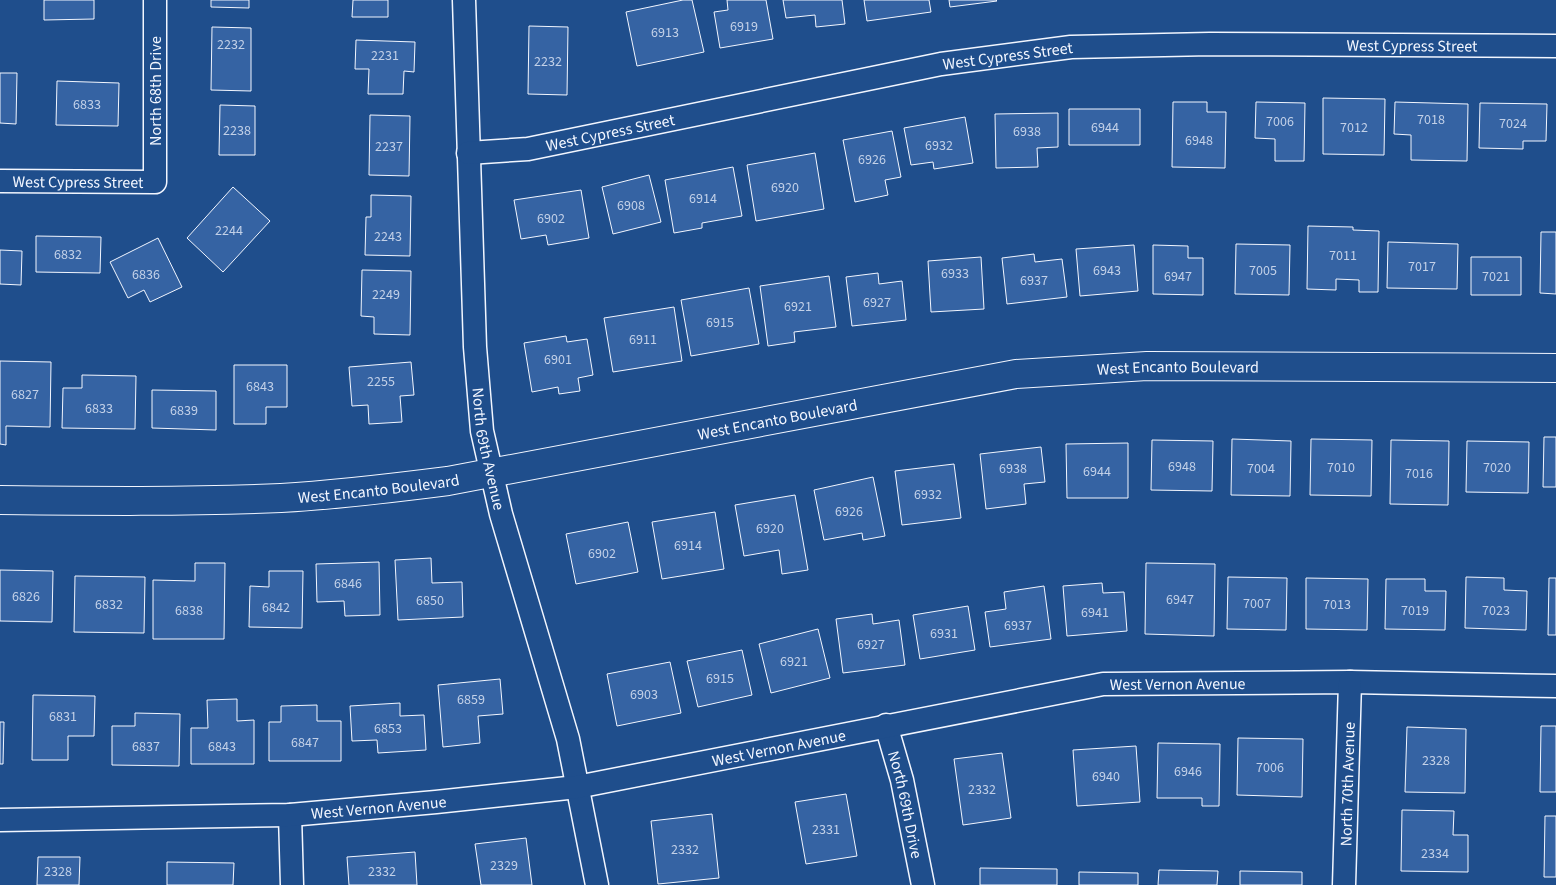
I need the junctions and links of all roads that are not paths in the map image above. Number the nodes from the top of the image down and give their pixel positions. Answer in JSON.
{"nodes":[{"id":1,"x":155,"y":0,"type":"edge"},
{"id":2,"x":464,"y":0,"type":"edge"},
{"id":3,"x":1556,"y":46,"type":"edge"},
{"id":4,"x":468,"y":153,"type":"junction"},
{"id":5,"x":0,"y":181,"type":"edge"},
{"id":6,"x":155,"y":182,"type":"joint"},
{"id":7,"x":1556,"y":368,"type":"edge"},
{"id":8,"x":493,"y":473,"type":"junction"},
{"id":9,"x":0,"y":500,"type":"edge"},
{"id":10,"x":1350,"y":682,"type":"junction"},
{"id":11,"x":1556,"y":686,"type":"edge"},
{"id":12,"x":886,"y":725,"type":"junction"},
{"id":13,"x":577,"y":787,"type":"junction"},
{"id":14,"x":290,"y":815,"type":"junction"},
{"id":15,"x":0,"y":820,"type":"edge"},
{"id":16,"x":292,"y":885,"type":"edge"},
{"id":17,"x":597,"y":885,"type":"edge"},
{"id":18,"x":923,"y":885,"type":"edge"},
{"id":19,"x":1344,"y":885,"type":"edge"}],
"edges":[{"from":1,"to":6,"type":"street","name":"North 68th Drive"},
{"from":2,"to":4,"type":"street","name":"North 69th Avenue"},
{"from":3,"to":4,"type":"street","name":"West Cypress Street"},
{"from":4,"to":8,"type":"street","name":"North 69th Avenue"},
{"from":5,"to":6,"type":"street","name":"West Cypress Street"},
{"from":7,"to":8,"type":"street","name":"West Encanto Boulevard"},
{"from":8,"to":9,"type":"street","name":"West Encanto Boulevard"},
{"from":8,"to":13,"type":"street","name":"North 69th Avenue"},
{"from":10,"to":11,"type":"street","name":"West Vernon Avenue"},
{"from":10,"to":12,"type":"street","name":"West Vernon Avenue"},
{"from":10,"to":19,"type":"street","name":"North 70th Avenue"},
{"from":12,"to":13,"type":"street","name":"West Vernon Avenue"},
{"from":12,"to":18,"type":"street","name":"North 69th Drive"},
{"from":13,"to":14,"type":"street","name":"West Vernon Avenue"},
{"from":13,"to":17,"type":"street","name":"North 69th Avenue"},
{"from":14,"to":15,"type":"street","name":"West Vernon Avenue"},
{"from":14,"to":16,"type":"street"}]}
